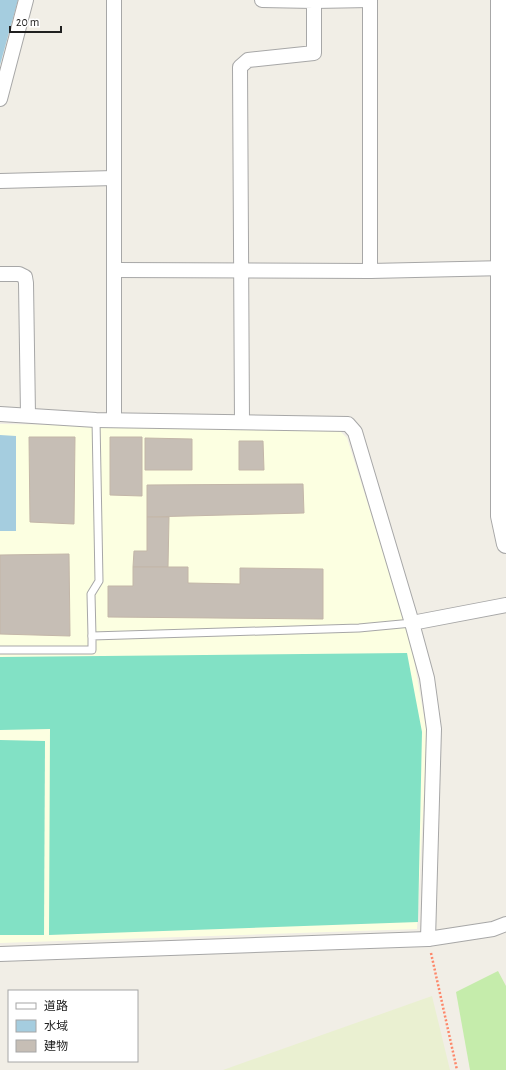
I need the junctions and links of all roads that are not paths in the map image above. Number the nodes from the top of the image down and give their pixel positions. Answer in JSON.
{"nodes":[{"id":1,"x":26,"y":0,"type":"edge"},
{"id":2,"x":114,"y":0,"type":"edge"},
{"id":3,"x":262,"y":0,"type":"edge"},
{"id":4,"x":370,"y":0,"type":"edge"},
{"id":5,"x":500,"y":0,"type":"edge"},
{"id":6,"x":314,"y":1,"type":"edge"},
{"id":7,"x":0,"y":99,"type":"edge"},
{"id":8,"x":114,"y":178,"type":"junction"},
{"id":9,"x":0,"y":181,"type":"edge"},
{"id":10,"x":503,"y":268,"type":"edge"},
{"id":11,"x":114,"y":270,"type":"junction"},
{"id":12,"x":240,"y":272,"type":"junction"},
{"id":13,"x":370,"y":272,"type":"junction"},
{"id":14,"x":0,"y":274,"type":"edge"},
{"id":15,"x":0,"y":414,"type":"edge"},
{"id":16,"x":28,"y":415,"type":"junction"},
{"id":17,"x":96,"y":420,"type":"junction"},
{"id":18,"x":114,"y":420,"type":"junction"},
{"id":19,"x":242,"y":422,"type":"junction"},
{"id":20,"x":506,"y":544,"type":"edge"},
{"id":21,"x":506,"y":605,"type":"edge"},
{"id":22,"x":412,"y":623,"type":"junction"},
{"id":23,"x":92,"y":636,"type":"junction"},
{"id":24,"x":0,"y":650,"type":"edge"},
{"id":25,"x":506,"y":924,"type":"edge"},
{"id":26,"x":428,"y":939,"type":"junction"},
{"id":27,"x":0,"y":954,"type":"edge"}],
"edges":[{"from":1,"to":7,"type":"street"},
{"from":2,"to":8,"type":"street"},
{"from":3,"to":6,"type":"street"},
{"from":4,"to":6,"type":"street"},
{"from":4,"to":13,"type":"street"},
{"from":5,"to":10,"type":"street"},
{"from":6,"to":12,"type":"street"},
{"from":8,"to":9,"type":"street"},
{"from":8,"to":11,"type":"street"},
{"from":10,"to":13,"type":"street"},
{"from":10,"to":20,"type":"street"},
{"from":11,"to":12,"type":"street"},
{"from":11,"to":18,"type":"street"},
{"from":12,"to":13,"type":"street"},
{"from":12,"to":19,"type":"street"},
{"from":14,"to":16,"type":"street"},
{"from":15,"to":16,"type":"street"},
{"from":16,"to":17,"type":"street"},
{"from":17,"to":18,"type":"street"},
{"from":17,"to":23,"type":"lane"},
{"from":18,"to":19,"type":"street"},
{"from":19,"to":22,"type":"street"},
{"from":21,"to":22,"type":"street"},
{"from":22,"to":23,"type":"lane"},
{"from":22,"to":26,"type":"street"},
{"from":23,"to":24,"type":"lane"},
{"from":25,"to":26,"type":"street"},
{"from":26,"to":27,"type":"street"}]}
